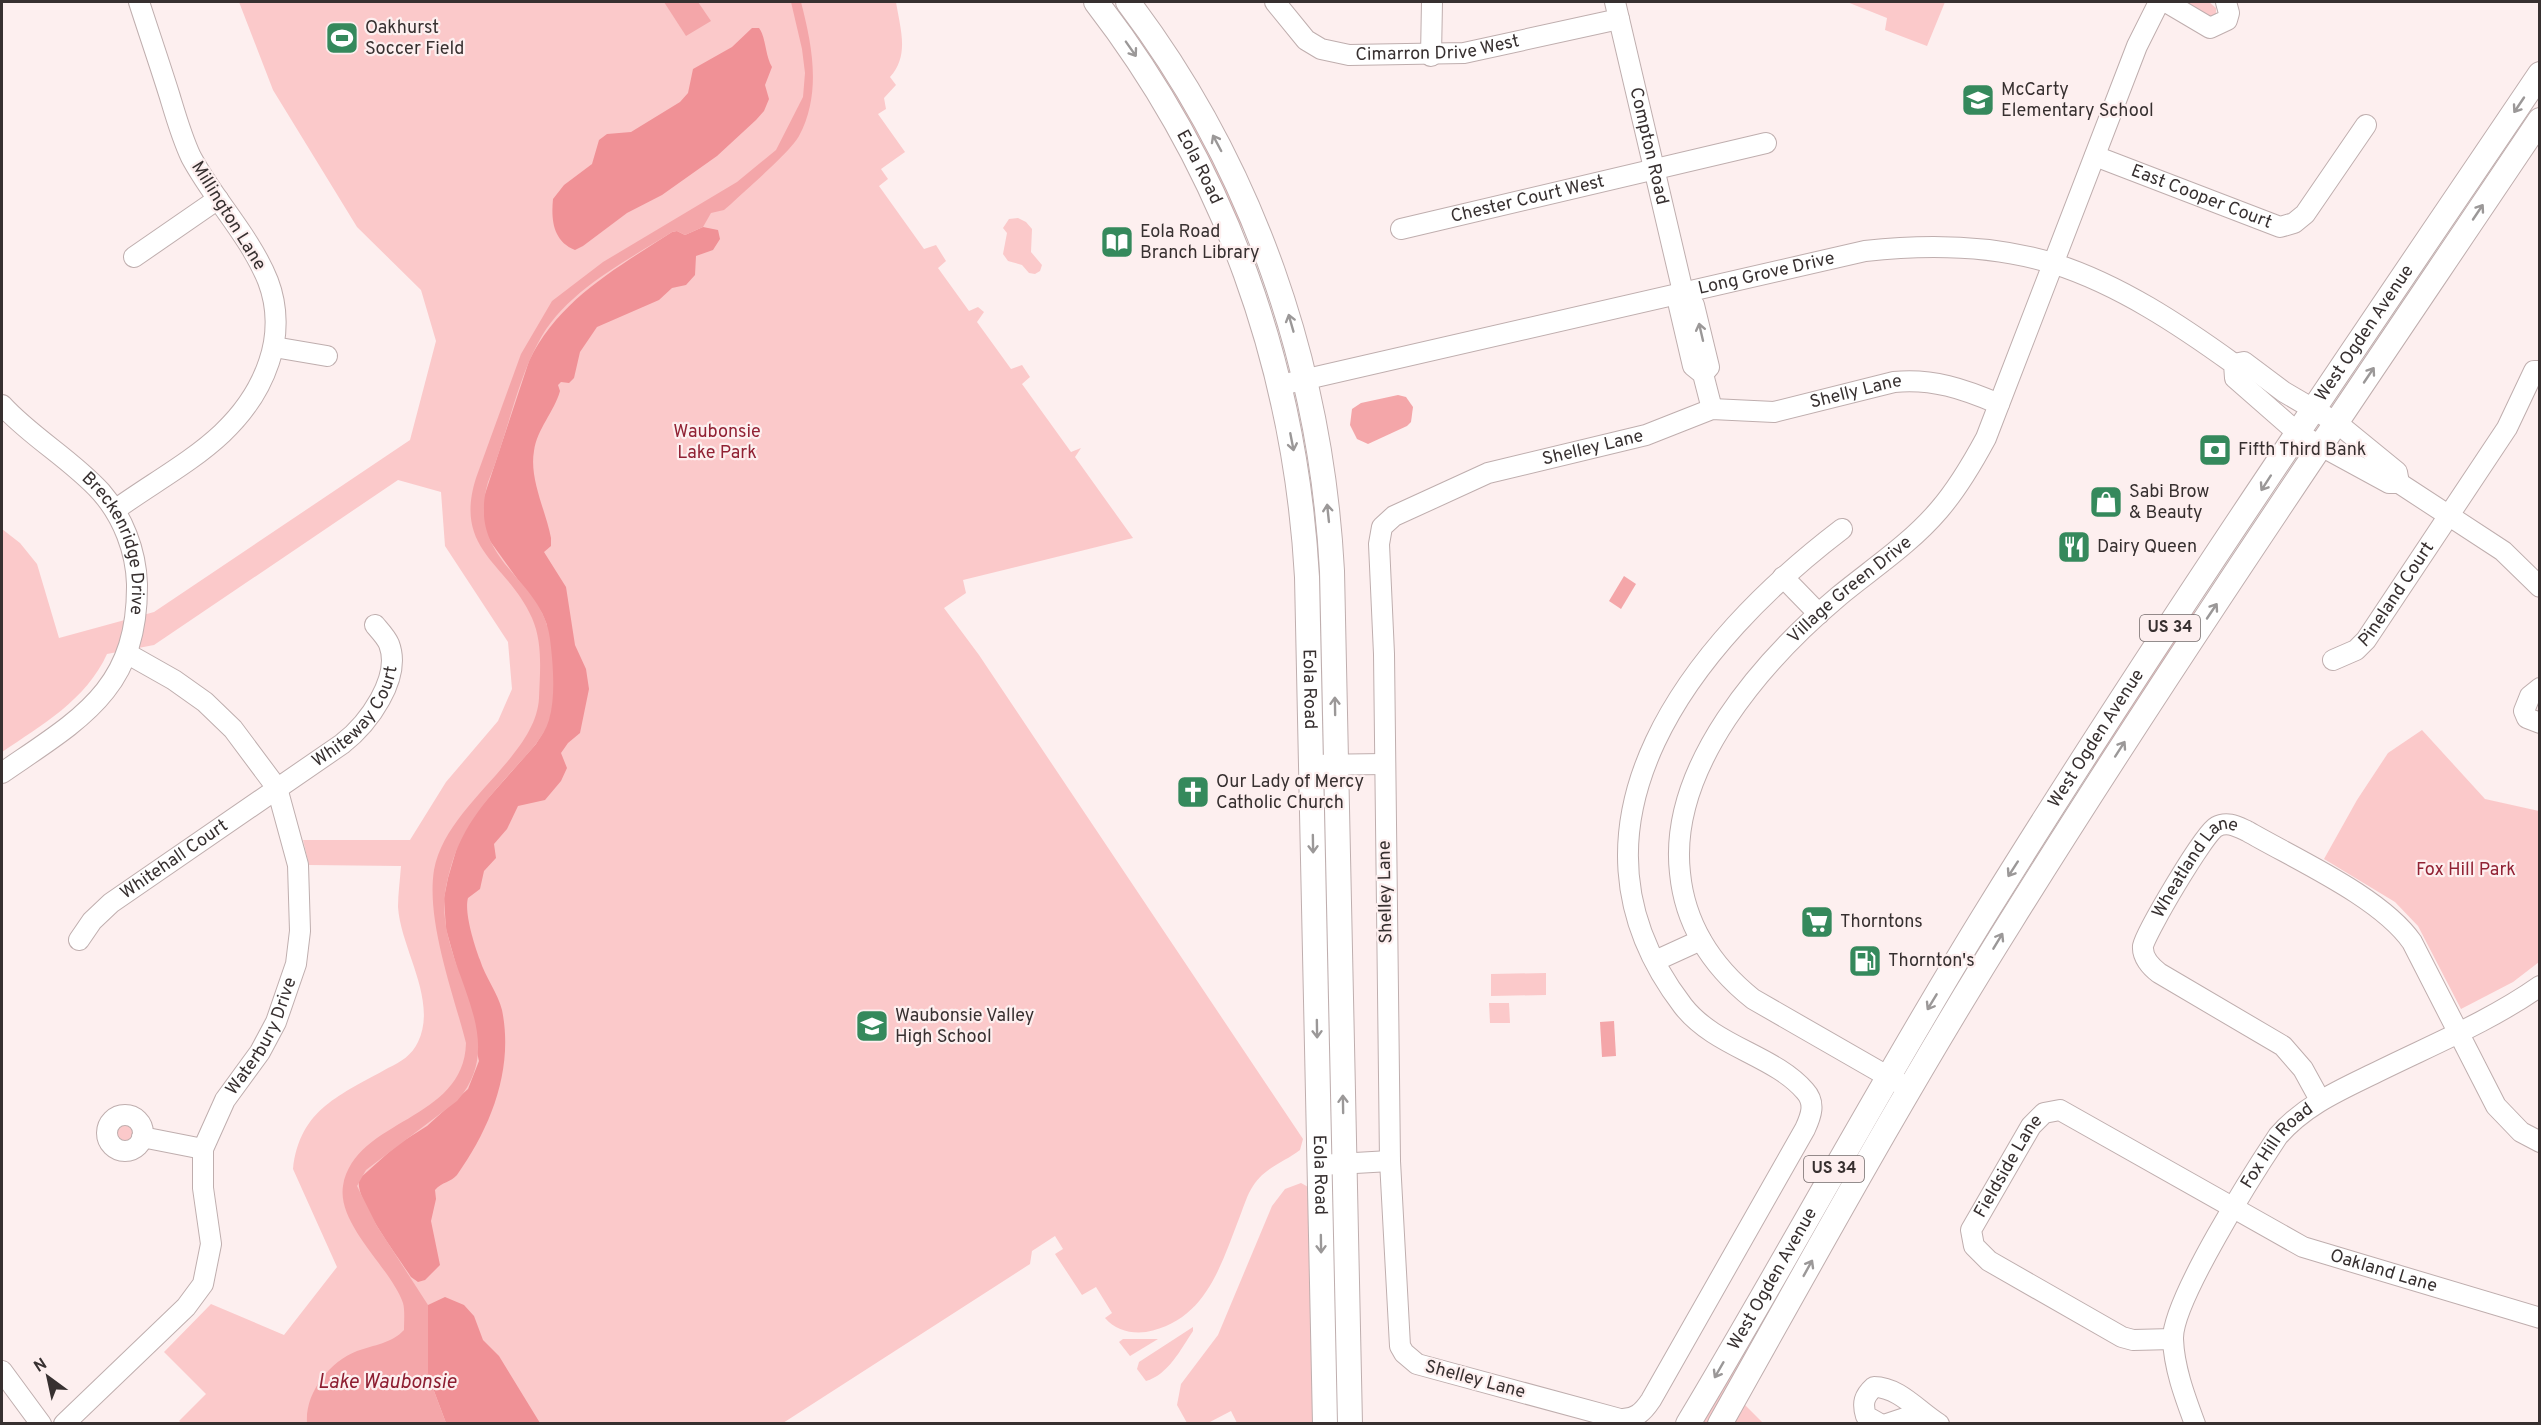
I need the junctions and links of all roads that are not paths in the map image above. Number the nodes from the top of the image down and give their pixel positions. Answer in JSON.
{"nodes":[{"id":1,"x":139,"y":2,"type":"edge"},
{"id":2,"x":1096,"y":2,"type":"edge"},
{"id":3,"x":1128,"y":2,"type":"edge"},
{"id":4,"x":1275,"y":2,"type":"edge"},
{"id":5,"x":1432,"y":2,"type":"edge"},
{"id":6,"x":2159,"y":2,"type":"edge"},
{"id":7,"x":2166,"y":2,"type":"edge"},
{"id":8,"x":2226,"y":2,"type":"edge"},
{"id":9,"x":1617,"y":10,"type":"edge"},
{"id":10,"x":1431,"y":56,"type":"junction"},
{"id":11,"x":2540,"y":74,"type":"edge"},
{"id":12,"x":2540,"y":120,"type":"edge"},
{"id":13,"x":2366,"y":124,"type":"dead end"},
{"id":14,"x":1767,"y":143,"type":"dead end"},
{"id":15,"x":2095,"y":156,"type":"junction"},
{"id":16,"x":1654,"y":170,"type":"junction"},
{"id":17,"x":218,"y":199,"type":"junction"},
{"id":18,"x":1401,"y":229,"type":"dead end"},
{"id":19,"x":134,"y":257,"type":"dead end"},
{"id":20,"x":2053,"y":264,"type":"junction"},
{"id":21,"x":1683,"y":292,"type":"junction"},
{"id":22,"x":274,"y":347,"type":"junction"},
{"id":23,"x":327,"y":356,"type":"dead end"},
{"id":24,"x":2234,"y":364,"type":"junction"},
{"id":25,"x":2540,"y":371,"type":"edge"},
{"id":26,"x":1306,"y":379,"type":"junction"},
{"id":27,"x":1281,"y":385,"type":"junction"},
{"id":28,"x":1999,"y":404,"type":"junction"},
{"id":29,"x":2,"y":405,"type":"edge"},
{"id":30,"x":1712,"y":409,"type":"junction"},
{"id":31,"x":2315,"y":409,"type":"junction"},
{"id":32,"x":2337,"y":423,"type":"junction"},
{"id":33,"x":2299,"y":434,"type":"junction"},
{"id":34,"x":2320,"y":446,"type":"junction"},
{"id":35,"x":2399,"y":483,"type":"junction"},
{"id":36,"x":115,"y":510,"type":"junction"},
{"id":37,"x":2447,"y":516,"type":"junction"},
{"id":38,"x":1842,"y":529,"type":"dead end"},
{"id":39,"x":1784,"y":577,"type":"junction"},
{"id":40,"x":2540,"y":587,"type":"edge"},
{"id":41,"x":1819,"y":614,"type":"junction"},
{"id":42,"x":375,"y":625,"type":"dead end"},
{"id":43,"x":128,"y":654,"type":"junction"},
{"id":44,"x":2333,"y":660,"type":"dead end"},
{"id":45,"x":2540,"y":688,"type":"edge"},
{"id":46,"x":2540,"y":723,"type":"edge"},
{"id":47,"x":1336,"y":764,"type":"junction"},
{"id":48,"x":1385,"y":764,"type":"junction"},
{"id":49,"x":1311,"y":765,"type":"junction"},
{"id":50,"x":2,"y":773,"type":"edge"},
{"id":51,"x":2072,"y":776,"type":"junction"},
{"id":52,"x":277,"y":788,"type":"junction"},
{"id":53,"x":2089,"y":798,"type":"junction"},
{"id":54,"x":79,"y":940,"type":"dead end"},
{"id":55,"x":1701,"y":940,"type":"junction"},
{"id":56,"x":1655,"y":961,"type":"junction"},
{"id":57,"x":2540,"y":986,"type":"edge"},
{"id":58,"x":2458,"y":1032,"type":"junction"},
{"id":59,"x":1887,"y":1077,"type":"junction"},
{"id":60,"x":1909,"y":1088,"type":"junction"},
{"id":61,"x":2320,"y":1100,"type":"junction"},
{"id":62,"x":142,"y":1137,"type":"dead end"},
{"id":63,"x":2540,"y":1142,"type":"edge"},
{"id":64,"x":203,"y":1149,"type":"junction"},
{"id":65,"x":1390,"y":1161,"type":"junction"},
{"id":66,"x":1345,"y":1163,"type":"junction"},
{"id":67,"x":1320,"y":1165,"type":"junction"},
{"id":68,"x":2234,"y":1209,"type":"junction"},
{"id":69,"x":2540,"y":1318,"type":"edge"},
{"id":70,"x":2173,"y":1339,"type":"junction"},
{"id":71,"x":2,"y":1371,"type":"edge"},
{"id":72,"x":1920,"y":1413,"type":"junction"},
{"id":73,"x":41,"y":1424,"type":"edge"},
{"id":74,"x":64,"y":1424,"type":"edge"},
{"id":75,"x":1325,"y":1424,"type":"edge"},
{"id":76,"x":1350,"y":1424,"type":"edge"},
{"id":77,"x":1688,"y":1424,"type":"edge"},
{"id":78,"x":1720,"y":1424,"type":"edge"},
{"id":79,"x":1880,"y":1424,"type":"edge"},
{"id":80,"x":1887,"y":1424,"type":"edge"},
{"id":81,"x":1939,"y":1424,"type":"edge"},
{"id":82,"x":2195,"y":1424,"type":"edge"}],
"edges":[{"from":1,"to":17,"type":"street","name":"Millington Lane"},
{"from":2,"to":27,"type":"main road","name":"Eola Road","one_way":true},
{"from":26,"to":3,"type":"main road","name":"Eola Road","one_way":true},
{"from":4,"to":10,"type":"street","name":"Cimarron Drive West"},
{"from":5,"to":10,"type":"street"},
{"from":6,"to":15,"type":"street","name":"Village Green Drive"},
{"from":7,"to":8,"type":"street"},
{"from":9,"to":10,"type":"street","name":"Cimarron Drive West"},
{"from":9,"to":16,"type":"street","name":"Compton Road"},
{"from":11,"to":31,"type":"main road","name":"West Ogden Avenue","number":"US 34","one_way":true},
{"from":32,"to":12,"type":"main road","name":"West Ogden Avenue","number":"US 34","one_way":true},
{"from":13,"to":15,"type":"street","name":"East Cooper Court"},
{"from":14,"to":16,"type":"street","name":"Chester Court West"},
{"from":15,"to":20,"type":"street","name":"Village Green Drive"},
{"from":16,"to":18,"type":"street","name":"Chester Court West"},
{"from":16,"to":21,"type":"street","name":"Compton Road"},
{"from":17,"to":19,"type":"street"},
{"from":17,"to":22,"type":"street","name":"Millington Lane"},
{"from":20,"to":21,"type":"street","name":"Long Grove Drive"},
{"from":20,"to":24,"type":"street","name":"Long Grove Drive"},
{"from":20,"to":28,"type":"street","name":"Village Green Drive"},
{"from":21,"to":26,"type":"street","name":"Long Grove Drive"},
{"from":21,"to":30,"type":"street","name":"Compton Road"},
{"from":22,"to":23,"type":"street"},
{"from":22,"to":36,"type":"street","name":"Millington Lane"},
{"from":24,"to":31,"type":"street","name":"Long Grove Drive"},
{"from":24,"to":33,"type":"street","name":"Long Grove Drive"},
{"from":25,"to":37,"type":"street","name":"Pineland Court"},
{"from":26,"to":27,"type":"street","name":"Long Grove Drive"},
{"from":47,"to":26,"type":"main road","name":"Eola Road","one_way":true},
{"from":27,"to":49,"type":"main road","name":"Eola Road","one_way":true},
{"from":28,"to":30,"type":"street","name":"Shelly Lane"},
{"from":28,"to":41,"type":"street","name":"Village Green Drive"},
{"from":29,"to":36,"type":"street","name":"Breckenridge Drive"},
{"from":30,"to":48,"type":"street","name":"Shelley Lane"},
{"from":31,"to":32,"type":"street","name":"Long Grove Drive"},
{"from":31,"to":33,"type":"main road","name":"West Ogden Avenue","number":"US 34"},
{"from":32,"to":34,"type":"main road","name":"West Ogden Avenue","number":"US 34"},
{"from":32,"to":35,"type":"street","name":"Long Grove Drive"},
{"from":33,"to":34,"type":"street","name":"Long Grove Drive"},
{"from":33,"to":51,"type":"main road","name":"West Ogden Avenue","number":"US 34","one_way":true},
{"from":34,"to":35,"type":"street","name":"Long Grove Drive"},
{"from":53,"to":34,"type":"main road","name":"West Ogden Avenue","number":"US 34","one_way":true},
{"from":35,"to":37,"type":"street","name":"Long Grove Drive"},
{"from":36,"to":43,"type":"street","name":"Breckenridge Drive"},
{"from":37,"to":40,"type":"street","name":"Long Grove Drive"},
{"from":37,"to":44,"type":"street","name":"Pineland Court"},
{"from":38,"to":39,"type":"street","name":"Shelley Lane"},
{"from":39,"to":41,"type":"street"},
{"from":39,"to":56,"type":"street","name":"Shelley Lane"},
{"from":41,"to":55,"type":"street","name":"Village Green Drive"},
{"from":42,"to":52,"type":"street","name":"Whiteway Court"},
{"from":43,"to":50,"type":"street","name":"Breckenridge Drive"},
{"from":43,"to":52,"type":"street","name":"Waterbury Drive"},
{"from":45,"to":46,"type":"street"},
{"from":47,"to":48,"type":"street"},
{"from":47,"to":49,"type":"street"},
{"from":66,"to":47,"type":"main road","name":"Eola Road","one_way":true},
{"from":48,"to":65,"type":"street","name":"Shelley Lane"},
{"from":49,"to":67,"type":"main road","name":"Eola Road","one_way":true},
{"from":51,"to":53,"type":"main road"},
{"from":51,"to":59,"type":"main road","name":"West Ogden Avenue","number":"US 34","one_way":true},
{"from":52,"to":54,"type":"street","name":"Whitehall Court"},
{"from":52,"to":64,"type":"street","name":"Waterbury Drive"},
{"from":60,"to":53,"type":"main road","name":"West Ogden Avenue","number":"US 34","one_way":true},
{"from":55,"to":56,"type":"street"},
{"from":55,"to":59,"type":"street","name":"Village Green Drive"},
{"from":56,"to":65,"type":"street","name":"Shelley Lane"},
{"from":57,"to":58,"type":"street","name":"Fox Hill Road"},
{"from":58,"to":61,"type":"street","name":"Fox Hill Road"},
{"from":58,"to":61,"type":"street","name":"Wheatland Lane"},
{"from":58,"to":63,"type":"street"},
{"from":59,"to":60,"type":"street","name":"Village Green Drive"},
{"from":59,"to":77,"type":"main road","name":"West Ogden Avenue","number":"US 34","one_way":true},
{"from":78,"to":60,"type":"main road","name":"West Ogden Avenue","number":"US 34","one_way":true},
{"from":61,"to":68,"type":"street","name":"Fox Hill Road"},
{"from":62,"to":64,"type":"street"},
{"from":64,"to":74,"type":"street","name":"Waterbury Drive"},
{"from":65,"to":66,"type":"street"},
{"from":66,"to":67,"type":"street"},
{"from":66,"to":76,"type":"main road","name":"Eola Road"},
{"from":67,"to":75,"type":"main road","name":"Eola Road","one_way":true},
{"from":68,"to":69,"type":"street","name":"Oakland Lane"},
{"from":68,"to":70,"type":"street","name":"Fox Hill Road"},
{"from":68,"to":70,"type":"street","name":"Fieldside Lane"},
{"from":70,"to":82,"type":"street","name":"Fox Hill Road"},
{"from":71,"to":73,"type":"street"},
{"from":72,"to":79,"type":"street"},
{"from":72,"to":80,"type":"street"},
{"from":72,"to":81,"type":"street"}]}
